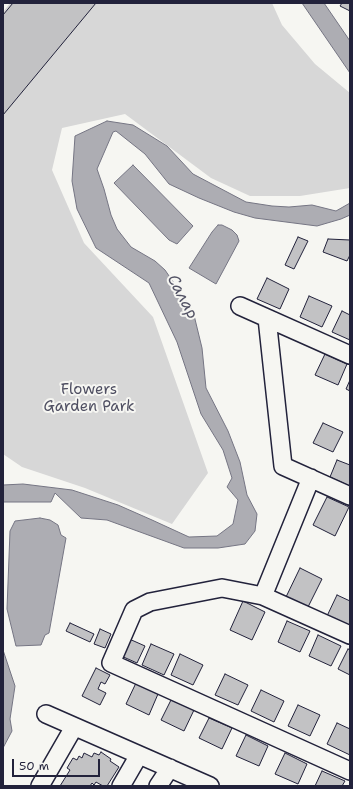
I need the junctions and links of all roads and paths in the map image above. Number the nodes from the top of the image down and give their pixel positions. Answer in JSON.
{"nodes":[{"id":1,"x":240,"y":306,"type":"dead end"},
{"id":2,"x":267,"y":318,"type":"junction"},
{"id":3,"x":350,"y":355,"type":"edge"},
{"id":4,"x":311,"y":478,"type":"junction"},
{"id":5,"x":350,"y":496,"type":"edge"},
{"id":6,"x":263,"y":596,"type":"junction"},
{"id":7,"x":350,"y":635,"type":"edge"},
{"id":8,"x":46,"y":714,"type":"dead end"},
{"id":9,"x":74,"y":726,"type":"junction"},
{"id":10,"x":139,"y":755,"type":"junction"},
{"id":11,"x":170,"y":768,"type":"junction"},
{"id":12,"x":350,"y":771,"type":"edge"},
{"id":13,"x":40,"y":786,"type":"edge"},
{"id":14,"x":121,"y":786,"type":"edge"},
{"id":15,"x":158,"y":786,"type":"edge"},
{"id":16,"x":210,"y":786,"type":"edge"}],
"edges":[{"from":1,"to":2,"type":"street"},
{"from":2,"to":3,"type":"street"},
{"from":2,"to":4,"type":"street"},
{"from":4,"to":5,"type":"street"},
{"from":4,"to":6,"type":"street"},
{"from":6,"to":7,"type":"street"},
{"from":6,"to":12,"type":"street"},
{"from":8,"to":9,"type":"street"},
{"from":9,"to":10,"type":"street"},
{"from":9,"to":13,"type":"street"},
{"from":10,"to":11,"type":"street"},
{"from":10,"to":14,"type":"street"},
{"from":11,"to":15,"type":"street"},
{"from":11,"to":16,"type":"street"}]}
